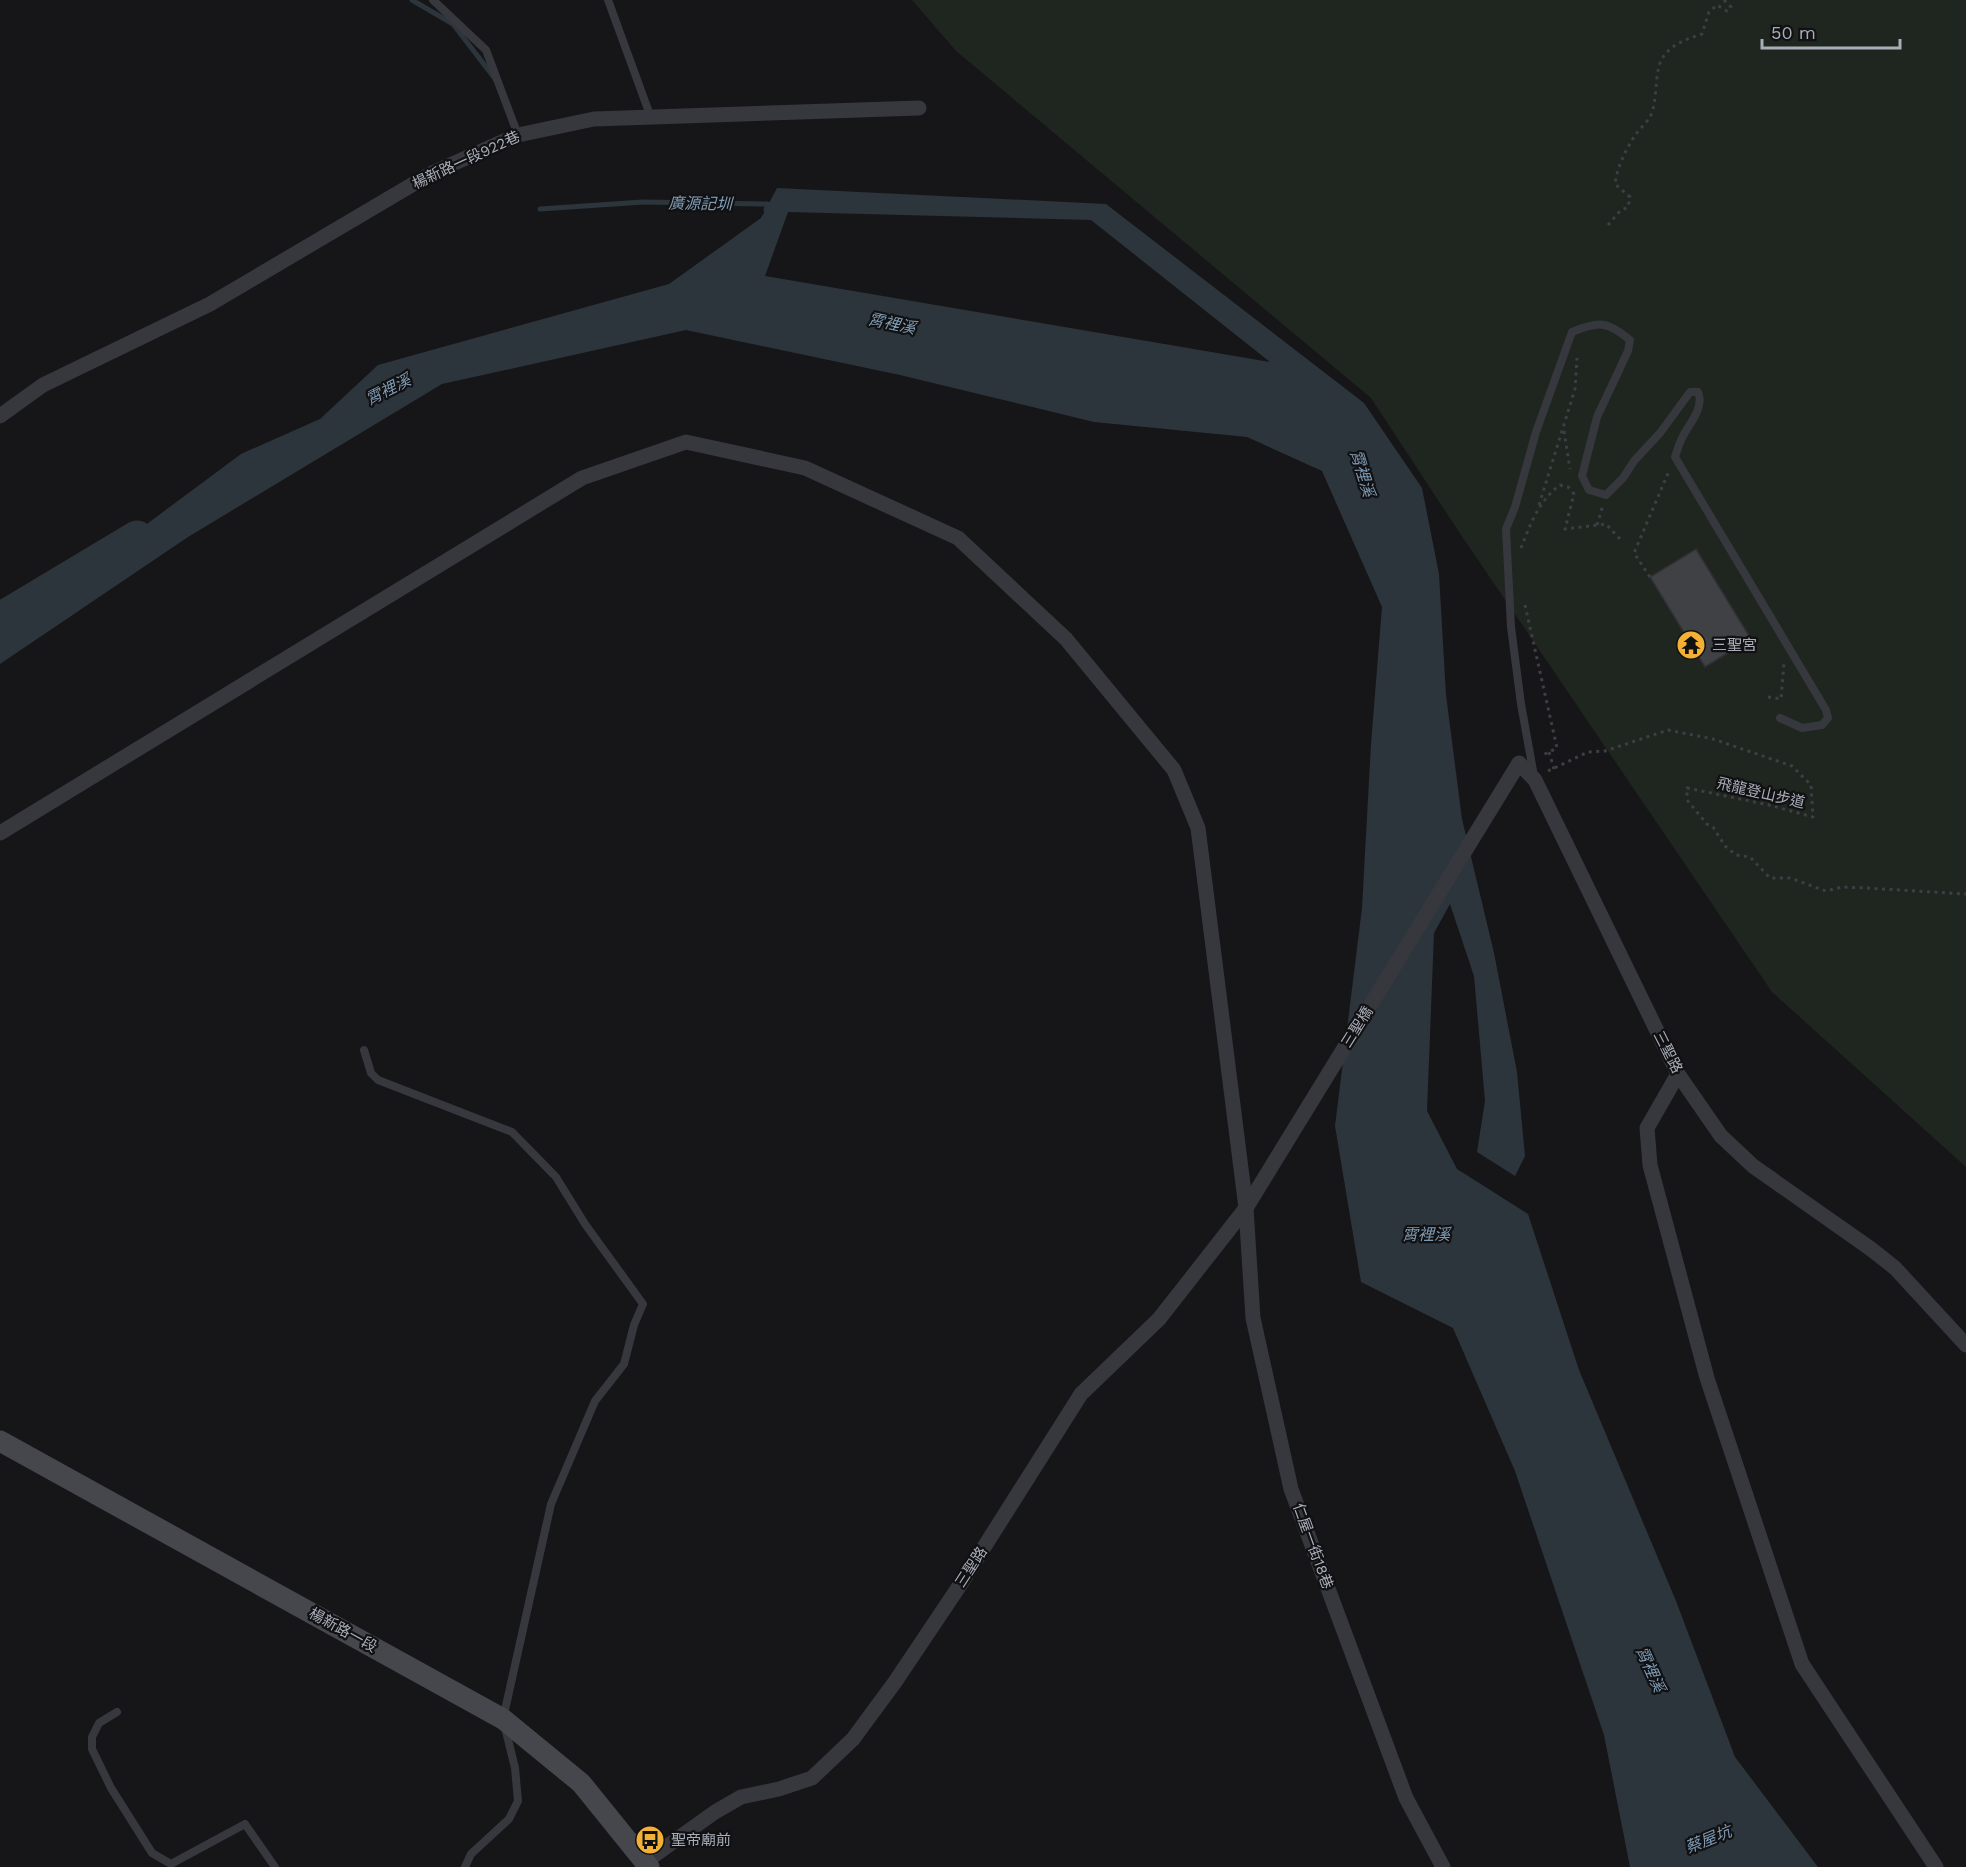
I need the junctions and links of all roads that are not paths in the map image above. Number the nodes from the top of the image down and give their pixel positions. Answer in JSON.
{"nodes":[{"id":1,"x":433,"y":0,"type":"edge"},
{"id":2,"x":608,"y":0,"type":"edge"},
{"id":3,"x":919,"y":108,"type":"dead end"},
{"id":4,"x":650,"y":115,"type":"junction"},
{"id":5,"x":518,"y":135,"type":"junction"},
{"id":6,"x":0,"y":416,"type":"edge"},
{"id":7,"x":1780,"y":718,"type":"dead end"},
{"id":8,"x":1535,"y":780,"type":"junction"},
{"id":9,"x":0,"y":833,"type":"edge"},
{"id":10,"x":364,"y":1050,"type":"dead end"},
{"id":11,"x":1678,"y":1074,"type":"junction"},
{"id":12,"x":1246,"y":1208,"type":"junction"},
{"id":13,"x":1966,"y":1346,"type":"edge"},
{"id":14,"x":0,"y":1441,"type":"edge"},
{"id":15,"x":117,"y":1712,"type":"dead end"},
{"id":16,"x":503,"y":1719,"type":"junction"},
{"id":17,"x":647,"y":1864,"type":"edge"},
{"id":18,"x":275,"y":1867,"type":"edge"},
{"id":19,"x":465,"y":1867,"type":"edge"},
{"id":20,"x":1443,"y":1867,"type":"edge"},
{"id":21,"x":1936,"y":1867,"type":"edge"}],
"edges":[{"from":1,"to":5,"type":"lane"},
{"from":2,"to":4,"type":"lane"},
{"from":3,"to":4,"type":"street","name":"楊新路一段922巷"},
{"from":4,"to":5,"type":"street","name":"楊新路一段922巷"},
{"from":5,"to":6,"type":"street","name":"楊新路一段922巷"},
{"from":7,"to":8,"type":"lane"},
{"from":8,"to":11,"type":"street","name":"三聖路"},
{"from":8,"to":12,"type":"street","name":"三聖橋"},
{"from":9,"to":12,"type":"street","name":"仁屋一街18巷"},
{"from":10,"to":16,"type":"lane"},
{"from":11,"to":13,"type":"street","name":"三聖路"},
{"from":11,"to":21,"type":"street"},
{"from":12,"to":17,"type":"street","name":"三聖路"},
{"from":12,"to":20,"type":"street","name":"仁屋一街18巷"},
{"from":14,"to":16,"type":"main road","name":"楊新路一段"},
{"from":15,"to":18,"type":"lane"},
{"from":16,"to":17,"type":"main road","name":"楊新路一段"},
{"from":16,"to":19,"type":"lane"}]}
